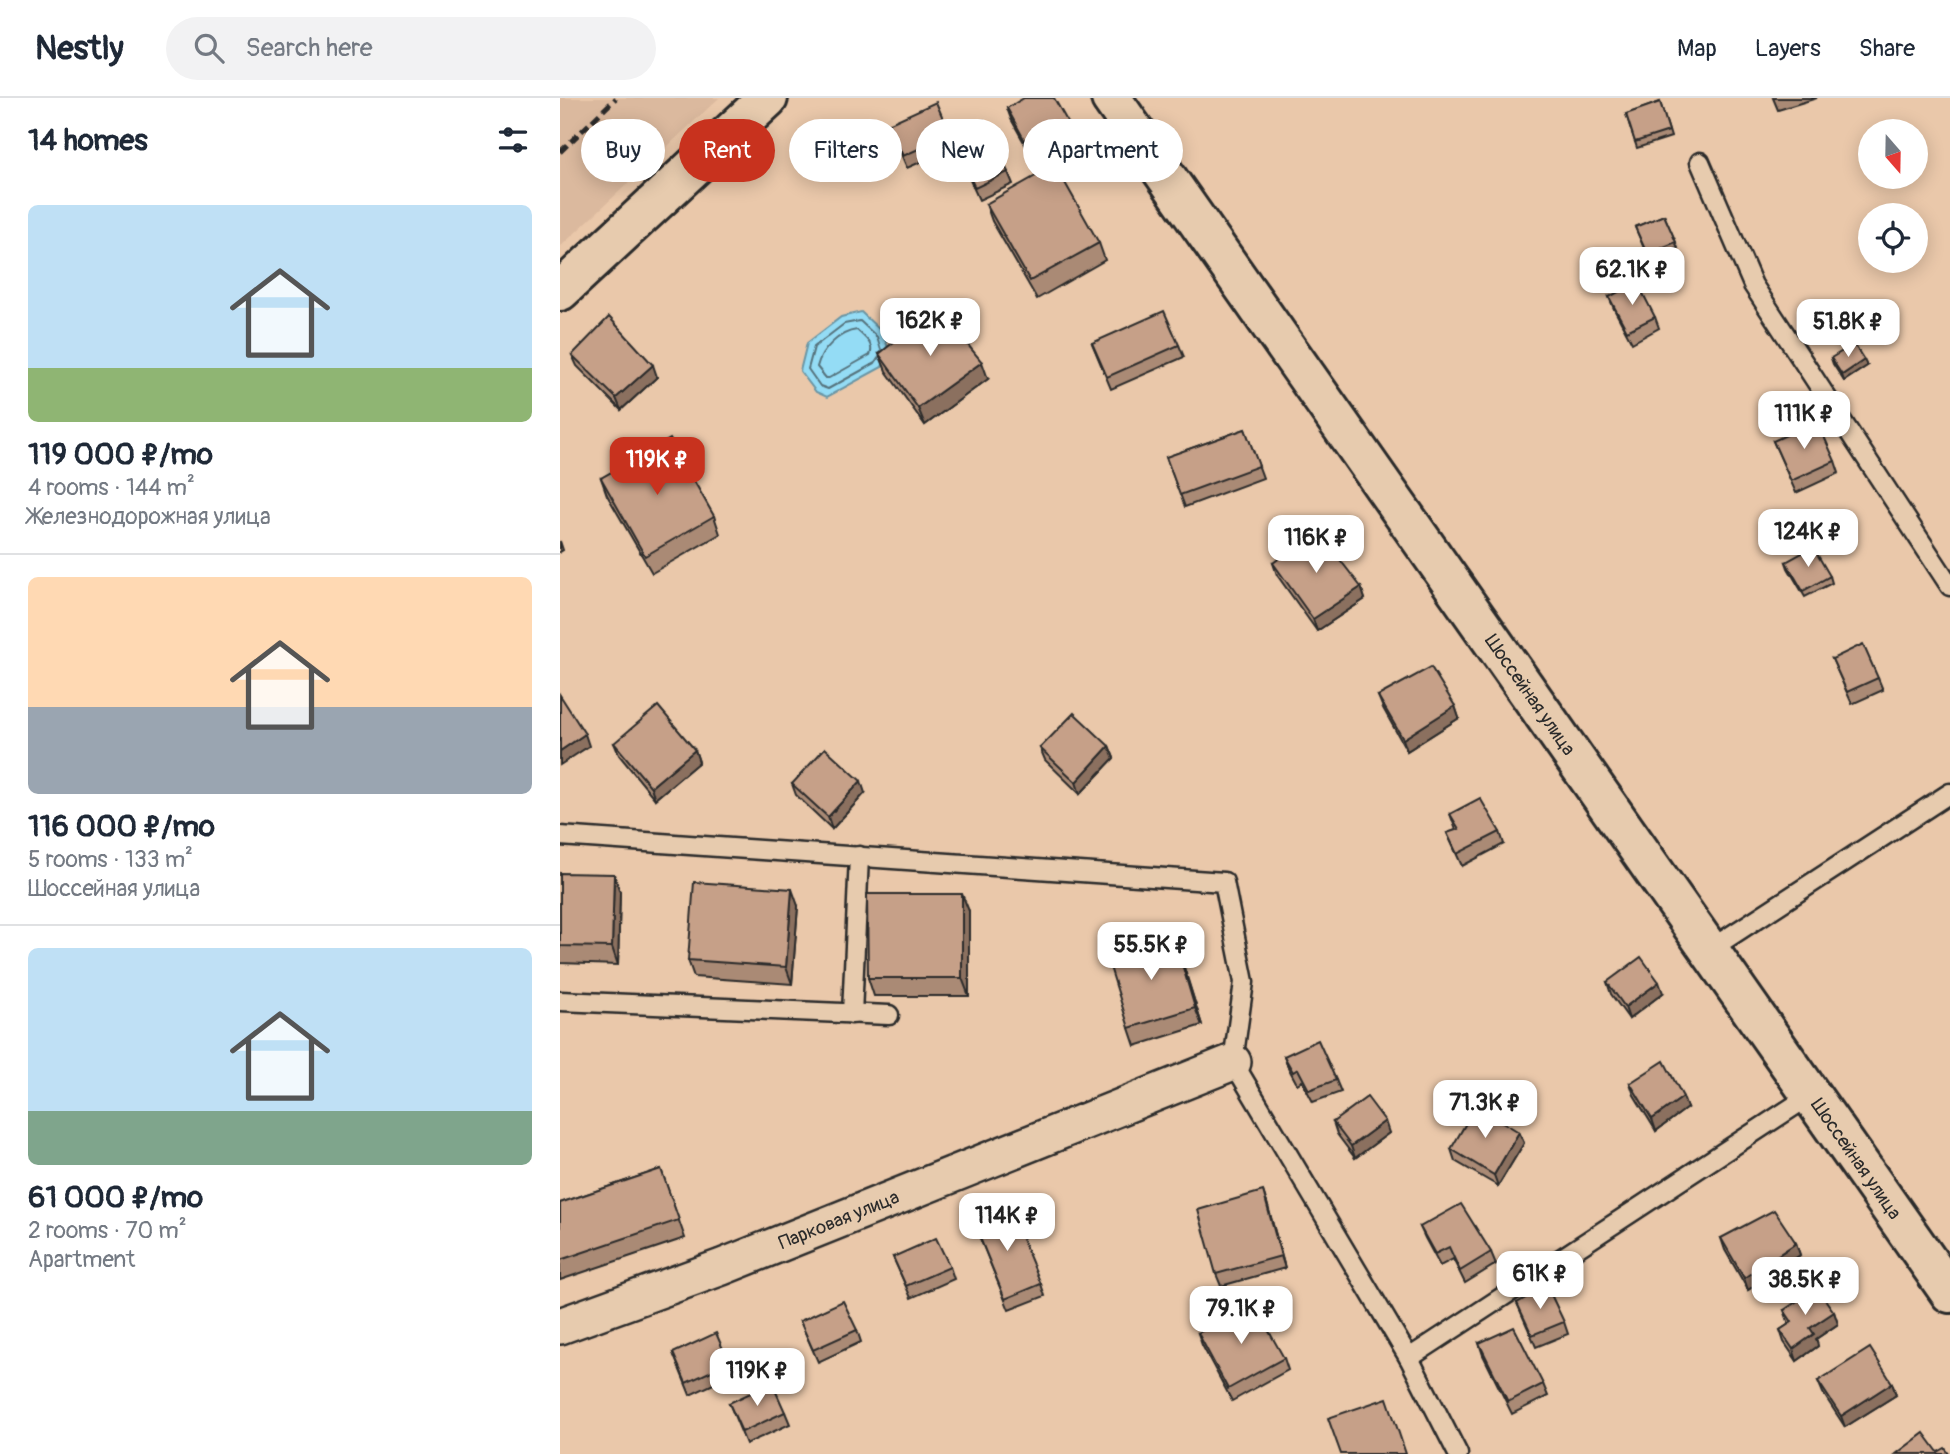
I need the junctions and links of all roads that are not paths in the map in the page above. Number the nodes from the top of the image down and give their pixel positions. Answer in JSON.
{"nodes":[{"id":1,"x":768,"y":98,"type":"edge"},
{"id":2,"x":1111,"y":98,"type":"edge"},
{"id":3,"x":1700,"y":162,"type":"dead end"},
{"id":4,"x":560,"y":291,"type":"edge"},
{"id":5,"x":1950,"y":586,"type":"edge"},
{"id":6,"x":1950,"y":793,"type":"edge"},
{"id":7,"x":560,"y":836,"type":"edge"},
{"id":8,"x":859,"y":856,"type":"junction"},
{"id":9,"x":1709,"y":950,"type":"junction"},
{"id":10,"x":560,"y":1001,"type":"edge"},
{"id":11,"x":852,"y":1014,"type":"junction"},
{"id":12,"x":889,"y":1015,"type":"dead end"},
{"id":13,"x":1233,"y":1062,"type":"junction"},
{"id":14,"x":1811,"y":1095,"type":"junction"},
{"id":15,"x":1950,"y":1293,"type":"edge"},
{"id":16,"x":560,"y":1326,"type":"edge"},
{"id":17,"x":1409,"y":1358,"type":"junction"},
{"id":18,"x":1458,"y":1454,"type":"edge"}],
"edges":[{"from":1,"to":4,"type":"street"},
{"from":2,"to":9,"type":"street","name":"Шоссейная улица"},
{"from":3,"to":5,"type":"lane"},
{"from":6,"to":9,"type":"lane"},
{"from":7,"to":8,"type":"lane"},
{"from":8,"to":11,"type":"lane"},
{"from":8,"to":13,"type":"lane"},
{"from":9,"to":14,"type":"street","name":"Шоссейная улица"},
{"from":10,"to":11,"type":"lane"},
{"from":11,"to":12,"type":"lane"},
{"from":13,"to":16,"type":"street","name":"Парковая улица"},
{"from":13,"to":17,"type":"lane"},
{"from":14,"to":15,"type":"street","name":"Шоссейная улица"},
{"from":14,"to":17,"type":"lane"},
{"from":17,"to":18,"type":"lane"}]}
